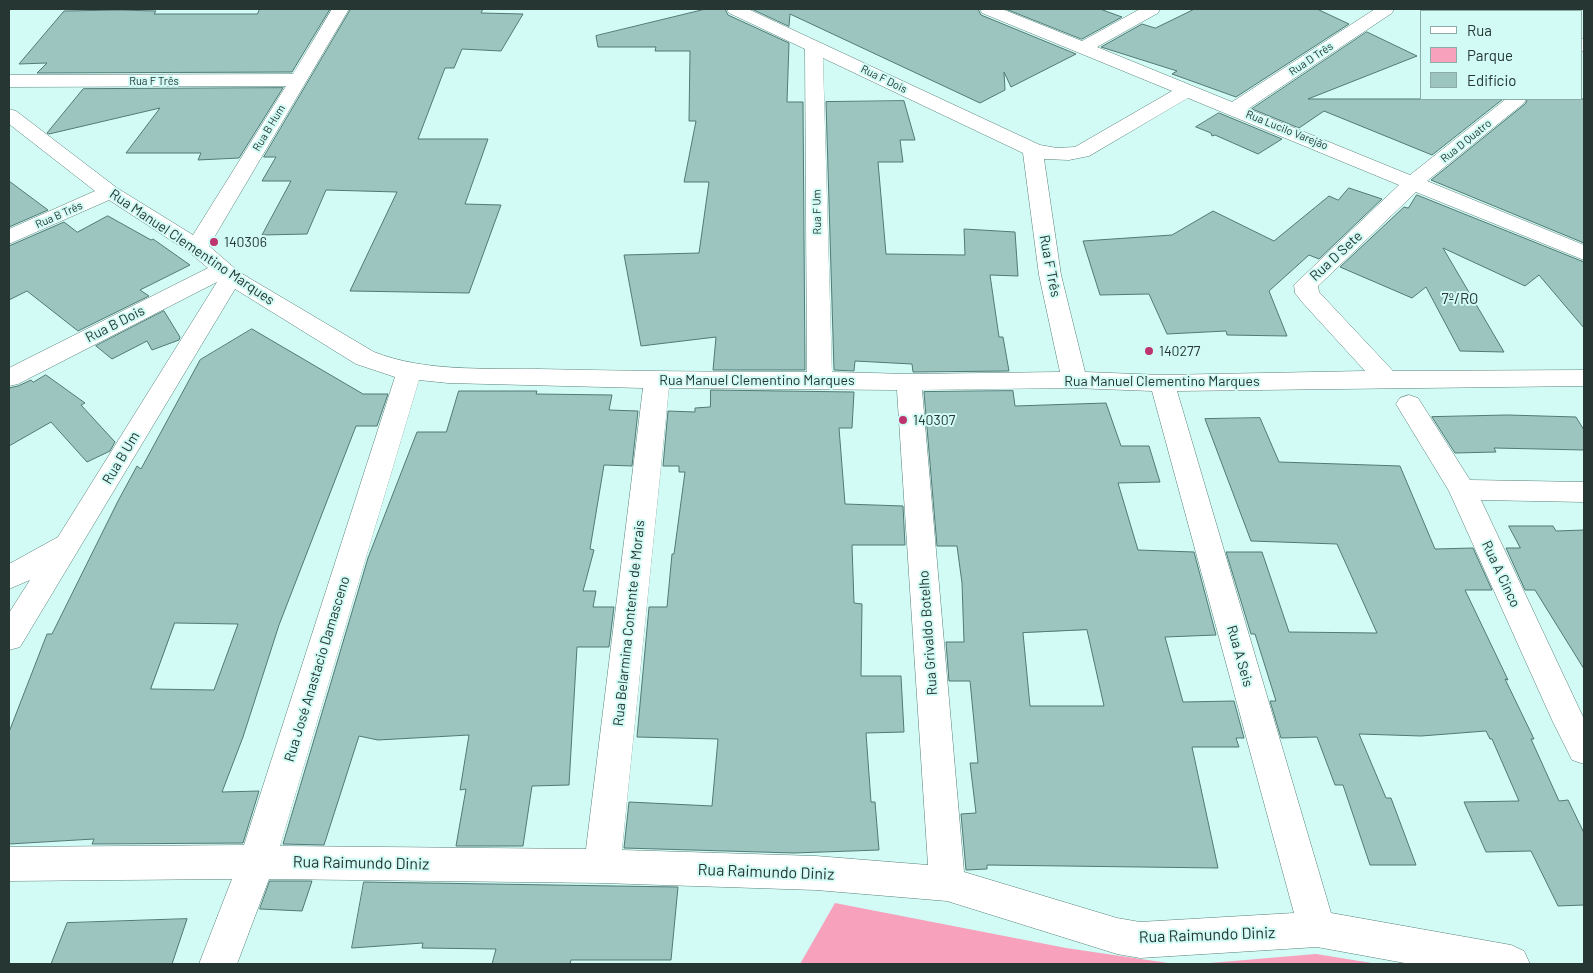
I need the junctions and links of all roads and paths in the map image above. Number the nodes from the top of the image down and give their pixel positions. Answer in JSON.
{"nodes":[{"id":1,"x":340,"y":9,"type":"edge"},
{"id":2,"x":735,"y":9,"type":"edge"},
{"id":3,"x":988,"y":9,"type":"edge"},
{"id":4,"x":1152,"y":9,"type":"edge"},
{"id":5,"x":1386,"y":9,"type":"edge"},
{"id":6,"x":814,"y":45,"type":"junction"},
{"id":7,"x":1083,"y":48,"type":"junction"},
{"id":8,"x":299,"y":80,"type":"junction"},
{"id":9,"x":9,"y":81,"type":"edge"},
{"id":10,"x":1187,"y":90,"type":"junction"},
{"id":11,"x":1516,"y":100,"type":"edge"},
{"id":12,"x":1235,"y":109,"type":"junction"},
{"id":13,"x":12,"y":120,"type":"edge"},
{"id":14,"x":1033,"y":150,"type":"junction"},
{"id":15,"x":1414,"y":182,"type":"junction"},
{"id":16,"x":110,"y":192,"type":"junction"},
{"id":17,"x":9,"y":237,"type":"edge"},
{"id":18,"x":197,"y":247,"type":"junction"},
{"id":19,"x":1584,"y":253,"type":"edge"},
{"id":20,"x":227,"y":273,"type":"junction"},
{"id":21,"x":409,"y":371,"type":"junction"},
{"id":22,"x":9,"y":378,"type":"edge"},
{"id":23,"x":1584,"y":378,"type":"edge"},
{"id":24,"x":1386,"y":379,"type":"junction"},
{"id":25,"x":657,"y":380,"type":"junction"},
{"id":26,"x":820,"y":380,"type":"junction"},
{"id":27,"x":1074,"y":380,"type":"junction"},
{"id":28,"x":909,"y":382,"type":"junction"},
{"id":29,"x":1162,"y":383,"type":"junction"},
{"id":30,"x":1409,"y":404,"type":"dead end"},
{"id":31,"x":1462,"y":490,"type":"junction"},
{"id":32,"x":1584,"y":492,"type":"edge"},
{"id":33,"x":69,"y":543,"type":"junction"},
{"id":34,"x":9,"y":578,"type":"edge"},
{"id":35,"x":9,"y":638,"type":"edge"},
{"id":36,"x":1576,"y":720,"type":"edge"},
{"id":37,"x":1584,"y":750,"type":"edge"},
{"id":38,"x":257,"y":862,"type":"junction"},
{"id":39,"x":9,"y":864,"type":"edge"},
{"id":40,"x":602,"y":866,"type":"junction"},
{"id":41,"x":947,"y":884,"type":"junction"},
{"id":42,"x":1317,"y":929,"type":"junction"},
{"id":43,"x":218,"y":964,"type":"edge"},
{"id":44,"x":1511,"y":964,"type":"edge"}],
"edges":[{"from":1,"to":8,"type":"street","name":"Rua B Hum"},
{"from":2,"to":6,"type":"street","name":"Rua F Dois"},
{"from":3,"to":7,"type":"street","name":"Rua Lucilo Varejão"},
{"from":4,"to":7,"type":"street"},
{"from":5,"to":12,"type":"street","name":"Rua D Três"},
{"from":6,"to":14,"type":"street","name":"Rua F Dois"},
{"from":6,"to":26,"type":"street","name":"Rua F Um"},
{"from":7,"to":10,"type":"street","name":"Rua Lucilo Varejão"},
{"from":8,"to":9,"type":"street","name":"Rua F Três"},
{"from":8,"to":18,"type":"street","name":"Rua B Hum"},
{"from":10,"to":12,"type":"street","name":"Rua Lucilo Varejão"},
{"from":10,"to":14,"type":"street","name":"Rua F Dois"},
{"from":11,"to":15,"type":"street","name":"Rua D Quatro"},
{"from":12,"to":15,"type":"street","name":"Rua Lucilo Varejão"},
{"from":13,"to":16,"type":"street","name":"Rua Manuel Clementino Marques"},
{"from":14,"to":27,"type":"street","name":"Rua F Três"},
{"from":15,"to":19,"type":"street","name":"Rua Lucilo Varejão"},
{"from":15,"to":24,"type":"street","name":"Rua D Sete"},
{"from":16,"to":17,"type":"street","name":"Rua B Três"},
{"from":16,"to":18,"type":"street","name":"Rua Manuel Clementino Marques"},
{"from":18,"to":20,"type":"street","name":"Rua Manuel Clementino Marques"},
{"from":20,"to":21,"type":"street","name":"Rua Manuel Clementino Marques"},
{"from":20,"to":22,"type":"street","name":"Rua B Dois"},
{"from":20,"to":33,"type":"street","name":"Rua B Um"},
{"from":21,"to":25,"type":"street","name":"Rua Manuel Clementino Marques"},
{"from":21,"to":38,"type":"street","name":"Rua José Anastacio Damasceno"},
{"from":23,"to":24,"type":"street","name":"Rua Manuel Clementino Marques"},
{"from":24,"to":29,"type":"street","name":"Rua Manuel Clementino Marques"},
{"from":25,"to":26,"type":"street","name":"Rua Manuel Clementino Marques"},
{"from":25,"to":40,"type":"street","name":"Rua Belarmina Contente de Morais"},
{"from":26,"to":28,"type":"street","name":"Rua Manuel Clementino Marques"},
{"from":27,"to":28,"type":"street","name":"Rua Manuel Clementino Marques"},
{"from":27,"to":29,"type":"street","name":"Rua Manuel Clementino Marques"},
{"from":28,"to":41,"type":"street","name":"Rua Grivaldo Botelho"},
{"from":29,"to":42,"type":"street","name":"Rua A Seis"},
{"from":30,"to":31,"type":"street","name":"Rua A Cinco"},
{"from":31,"to":32,"type":"street"},
{"from":31,"to":36,"type":"street","name":"Rua A Cinco"},
{"from":33,"to":34,"type":"street"},
{"from":33,"to":35,"type":"street","name":"Rua B Um"},
{"from":36,"to":37,"type":"street","name":"Rua A Cinco"},
{"from":38,"to":39,"type":"street","name":"Rua Raimundo Diniz"},
{"from":38,"to":40,"type":"street","name":"Rua Raimundo Diniz"},
{"from":38,"to":43,"type":"street","name":"Rua José Anastacio Damasceno"},
{"from":40,"to":41,"type":"street","name":"Rua Raimundo Diniz"},
{"from":41,"to":42,"type":"street","name":"Rua Raimundo Diniz"},
{"from":42,"to":44,"type":"street","name":"Rua Raimundo Diniz"}]}
